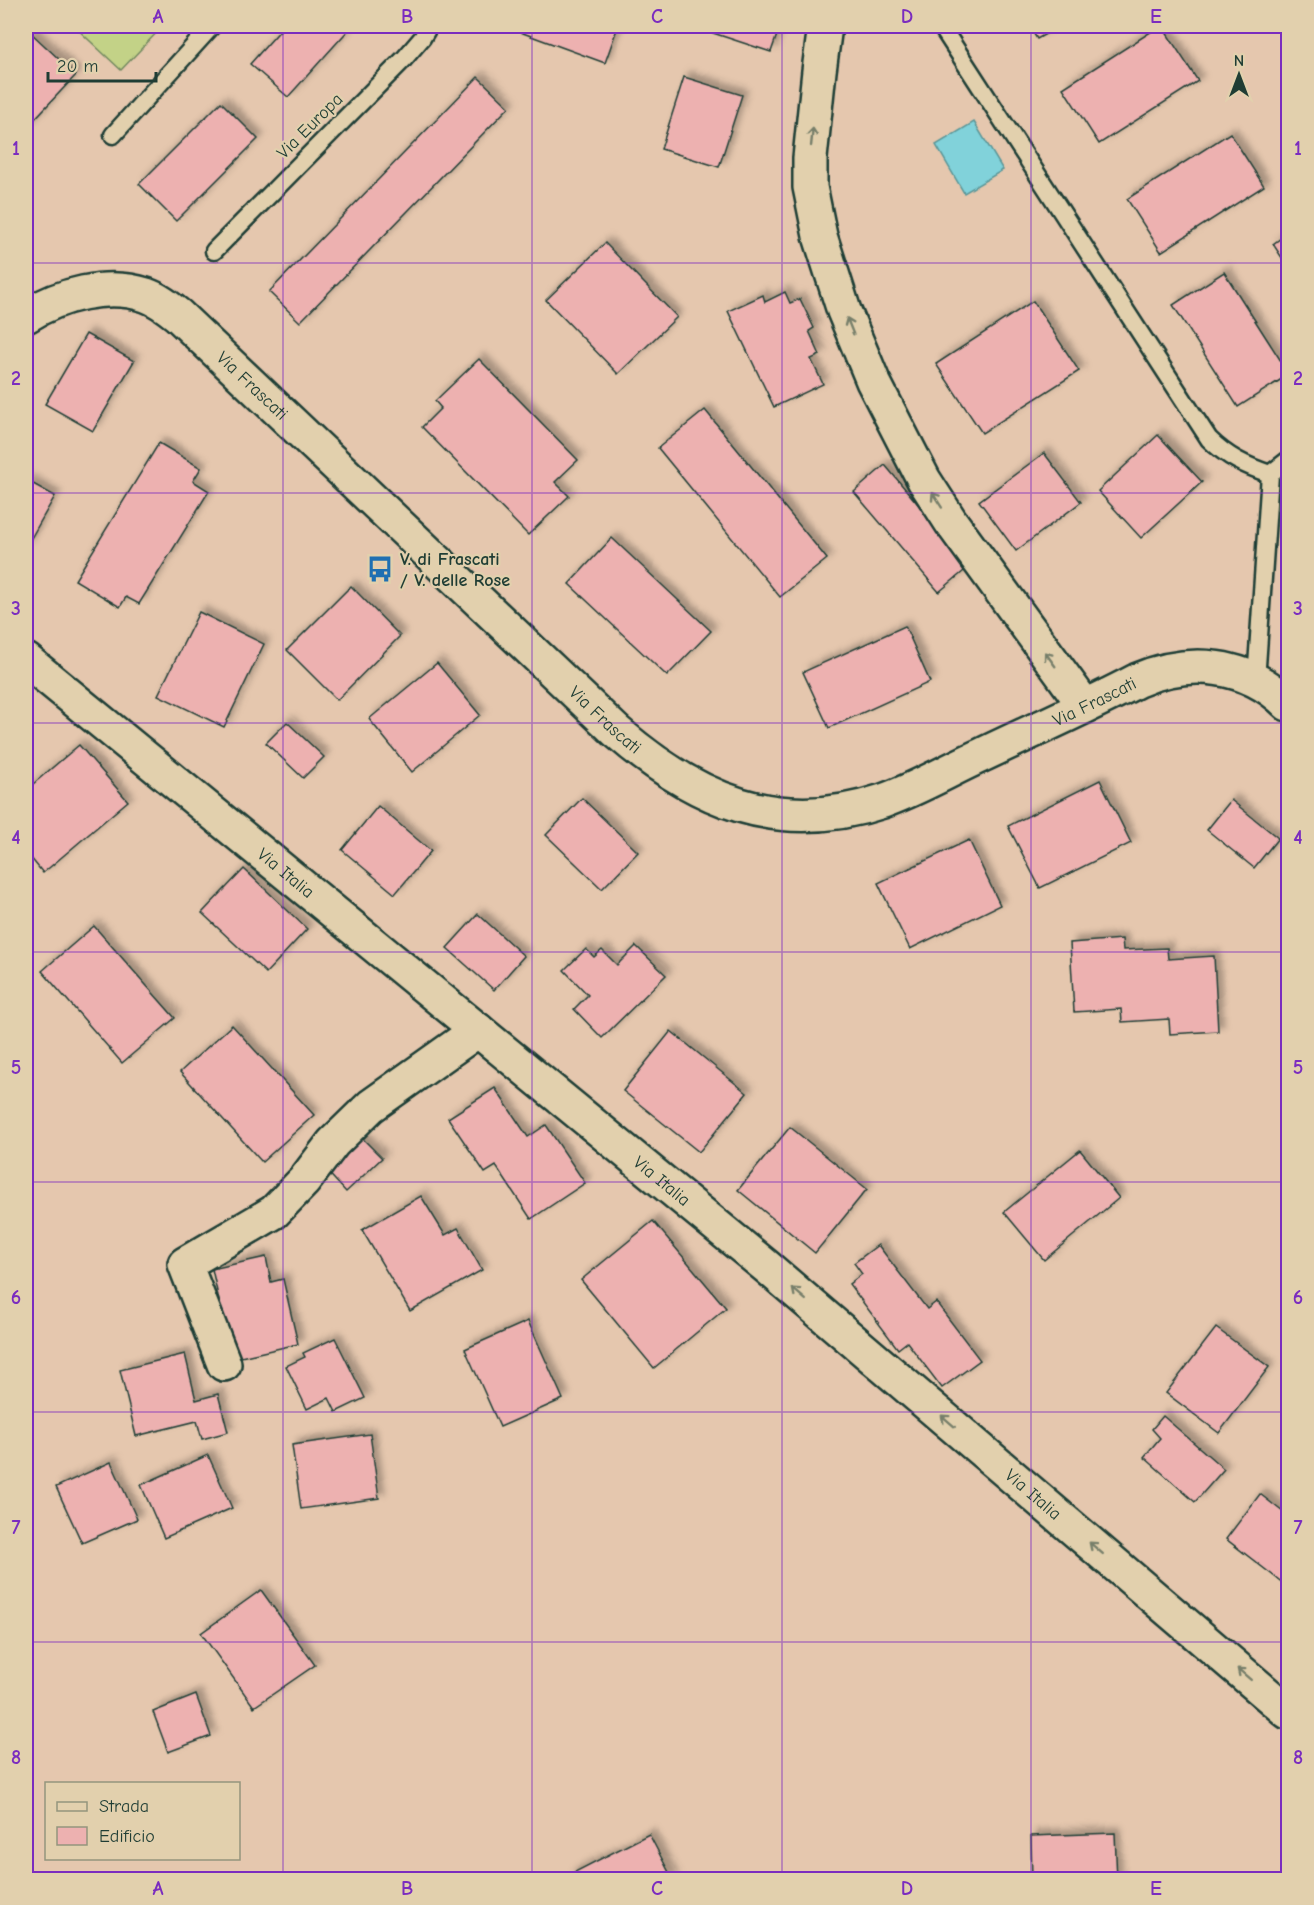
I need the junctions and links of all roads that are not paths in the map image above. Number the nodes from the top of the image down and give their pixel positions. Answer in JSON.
{"nodes":[{"id":1,"x":212,"y":26,"type":"edge"},
{"id":2,"x":429,"y":26,"type":"edge"},
{"id":3,"x":825,"y":26,"type":"edge"},
{"id":4,"x":942,"y":26,"type":"edge"},
{"id":5,"x":112,"y":135,"type":"dead end"},
{"id":6,"x":214,"y":251,"type":"dead end"},
{"id":7,"x":26,"y":316,"type":"edge"},
{"id":8,"x":1288,"y":460,"type":"edge"},
{"id":9,"x":1270,"y":474,"type":"junction"},
{"id":10,"x":26,"y":660,"type":"edge"},
{"id":11,"x":1256,"y":681,"type":"junction"},
{"id":12,"x":1287,"y":701,"type":"edge"},
{"id":13,"x":1085,"y":706,"type":"junction"},
{"id":14,"x":478,"y":1030,"type":"junction"},
{"id":15,"x":224,"y":1364,"type":"dead end"},
{"id":16,"x":1288,"y":1712,"type":"edge"}],
"edges":[{"from":1,"to":5,"type":"lane"},
{"from":2,"to":6,"type":"lane","name":"Via Europa"},
{"from":13,"to":3,"type":"street","one_way":true},
{"from":4,"to":9,"type":"lane"},
{"from":7,"to":13,"type":"street","name":"Via Frascati"},
{"from":8,"to":9,"type":"lane"},
{"from":9,"to":11,"type":"lane"},
{"from":10,"to":14,"type":"street","name":"Via Italia"},
{"from":11,"to":12,"type":"street","name":"Via Frascati"},
{"from":11,"to":13,"type":"street","name":"Via Frascati"},
{"from":14,"to":15,"type":"street"},
{"from":16,"to":14,"type":"street","name":"Via Italia","one_way":true}]}
